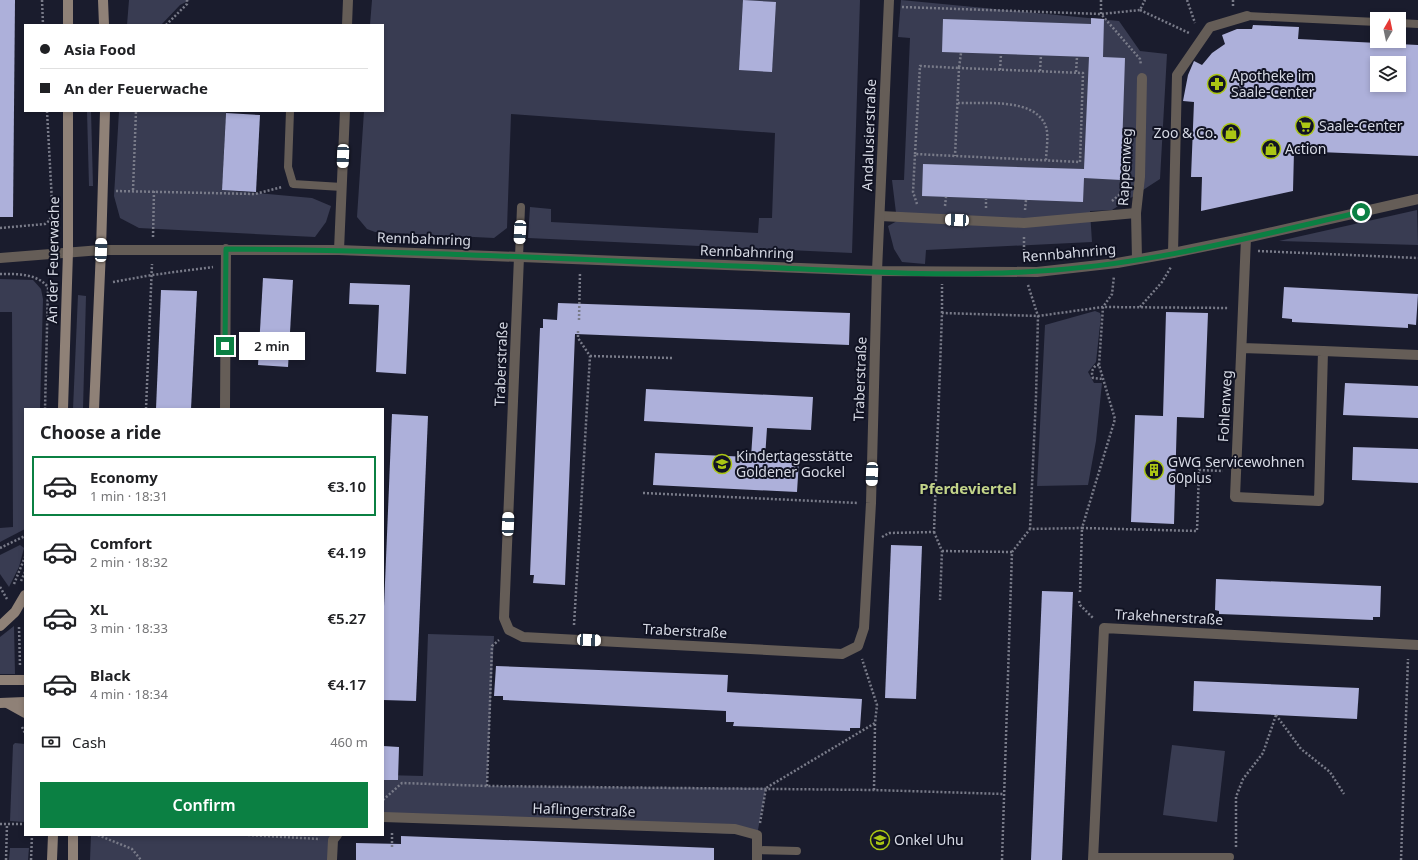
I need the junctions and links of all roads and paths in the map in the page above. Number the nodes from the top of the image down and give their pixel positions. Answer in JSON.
{"nodes":[{"id":1,"x":42,"y":0,"type":"edge"},
{"id":2,"x":68,"y":0,"type":"edge"},
{"id":3,"x":104,"y":0,"type":"edge"},
{"id":4,"x":187,"y":0,"type":"edge"},
{"id":5,"x":348,"y":0,"type":"edge"},
{"id":6,"x":1101,"y":0,"type":"edge"},
{"id":7,"x":1145,"y":0,"type":"edge"},
{"id":8,"x":1187,"y":0,"type":"edge"},
{"id":9,"x":889,"y":4,"type":"edge"},
{"id":10,"x":1140,"y":10,"type":"junction"},
{"id":11,"x":1102,"y":14,"type":"junction"},
{"id":12,"x":1247,"y":16,"type":"joint"},
{"id":13,"x":1370,"y":22,"type":"edge"},
{"id":14,"x":1406,"y":23,"type":"edge"},
{"id":15,"x":43,"y":24,"type":"edge"},
{"id":16,"x":68,"y":24,"type":"edge"},
{"id":17,"x":104,"y":24,"type":"edge"},
{"id":18,"x":167,"y":24,"type":"edge"},
{"id":19,"x":348,"y":24,"type":"edge"},
{"id":20,"x":1418,"y":24,"type":"edge"},
{"id":21,"x":1201,"y":39,"type":"junction"},
{"id":22,"x":961,"y":53,"type":"dead end"},
{"id":23,"x":1001,"y":54,"type":"dead end"},
{"id":24,"x":1041,"y":55,"type":"dead end"},
{"id":25,"x":1077,"y":56,"type":"dead end"},
{"id":26,"x":959,"y":68,"type":"junction"},
{"id":27,"x":1000,"y":70,"type":"junction"},
{"id":28,"x":1040,"y":71,"type":"junction"},
{"id":29,"x":1076,"y":72,"type":"junction"},
{"id":30,"x":1142,"y":78,"type":"joint"},
{"id":31,"x":958,"y":103,"type":"junction"},
{"id":32,"x":47,"y":112,"type":"edge"},
{"id":33,"x":68,"y":112,"type":"edge"},
{"id":34,"x":105,"y":112,"type":"edge"},
{"id":35,"x":136,"y":112,"type":"edge"},
{"id":36,"x":290,"y":112,"type":"edge"},
{"id":37,"x":345,"y":112,"type":"edge"},
{"id":38,"x":916,"y":154,"type":"junction"},
{"id":39,"x":955,"y":156,"type":"junction"},
{"id":40,"x":1046,"y":161,"type":"junction"},
{"id":41,"x":1140,"y":177,"type":"junction"},
{"id":42,"x":293,"y":184,"type":"junction"},
{"id":43,"x":342,"y":187,"type":"junction"},
{"id":44,"x":103,"y":190,"type":"junction"},
{"id":45,"x":133,"y":190,"type":"junction"},
{"id":46,"x":51,"y":191,"type":"junction"},
{"id":47,"x":68,"y":191,"type":"junction"},
{"id":48,"x":154,"y":191,"type":"junction"},
{"id":49,"x":946,"y":197,"type":"dead end"},
{"id":50,"x":986,"y":199,"type":"dead end"},
{"id":51,"x":1418,"y":199,"type":"edge"},
{"id":52,"x":1026,"y":200,"type":"dead end"},
{"id":53,"x":1110,"y":202,"type":"dead end"},
{"id":54,"x":53,"y":204,"type":"dead end"},
{"id":55,"x":521,"y":207,"type":"dead end"},
{"id":56,"x":945,"y":208,"type":"dead end"},
{"id":57,"x":986,"y":210,"type":"dead end"},
{"id":58,"x":53,"y":211,"type":"dead end"},
{"id":59,"x":1025,"y":211,"type":"dead end"},
{"id":60,"x":1136,"y":213,"type":"junction"},
{"id":61,"x":880,"y":216,"type":"junction"},
{"id":62,"x":922,"y":218,"type":"junction"},
{"id":63,"x":1024,"y":223,"type":"junction"},
{"id":64,"x":0,"y":228,"type":"edge"},
{"id":65,"x":1246,"y":238,"type":"junction"},
{"id":66,"x":226,"y":249,"type":"junction"},
{"id":67,"x":101,"y":250,"type":"junction"},
{"id":68,"x":152,"y":250,"type":"junction"},
{"id":69,"x":339,"y":250,"type":"junction"},
{"id":70,"x":68,"y":252,"type":"junction"},
{"id":71,"x":1246,"y":252,"type":"junction"},
{"id":72,"x":1173,"y":253,"type":"junction"},
{"id":73,"x":519,"y":257,"type":"junction"},
{"id":74,"x":0,"y":258,"type":"edge"},
{"id":75,"x":1418,"y":258,"type":"edge"},
{"id":76,"x":580,"y":259,"type":"junction"},
{"id":77,"x":1137,"y":259,"type":"junction"},
{"id":78,"x":225,"y":266,"type":"junction"},
{"id":79,"x":877,"y":271,"type":"junction"},
{"id":80,"x":1025,"y":272,"type":"junction"},
{"id":81,"x":942,"y":273,"type":"junction"},
{"id":82,"x":0,"y":274,"type":"edge"},
{"id":83,"x":152,"y":275,"type":"junction"},
{"id":84,"x":1113,"y":279,"type":"dead end"},
{"id":85,"x":100,"y":284,"type":"junction"},
{"id":86,"x":67,"y":292,"type":"junction"},
{"id":87,"x":48,"y":296,"type":"junction"},
{"id":88,"x":1103,"y":307,"type":"junction"},
{"id":89,"x":1140,"y":308,"type":"junction"},
{"id":90,"x":1244,"y":309,"type":"junction"},
{"id":91,"x":942,"y":313,"type":"junction"},
{"id":92,"x":1038,"y":316,"type":"junction"},
{"id":93,"x":579,"y":320,"type":"dead end"},
{"id":94,"x":578,"y":330,"type":"dead end"},
{"id":95,"x":1242,"y":348,"type":"junction"},
{"id":96,"x":1323,"y":351,"type":"junction"},
{"id":97,"x":1418,"y":355,"type":"edge"},
{"id":98,"x":590,"y":356,"type":"junction"},
{"id":99,"x":672,"y":358,"type":"dead end"},
{"id":100,"x":1099,"y":365,"type":"junction"},
{"id":101,"x":1104,"y":380,"type":"junction"},
{"id":102,"x":45,"y":408,"type":"edge"},
{"id":103,"x":63,"y":408,"type":"edge"},
{"id":104,"x":94,"y":408,"type":"edge"},
{"id":105,"x":146,"y":408,"type":"edge"},
{"id":106,"x":225,"y":408,"type":"edge"},
{"id":107,"x":1235,"y":471,"type":"junction"},
{"id":108,"x":643,"y":493,"type":"dead end"},
{"id":109,"x":849,"y":502,"type":"dead end"},
{"id":110,"x":1082,"y":528,"type":"junction"},
{"id":111,"x":1030,"y":529,"type":"junction"},
{"id":112,"x":934,"y":532,"type":"junction"},
{"id":113,"x":24,"y":536,"type":"edge"},
{"id":114,"x":869,"y":546,"type":"junction"},
{"id":115,"x":0,"y":548,"type":"edge"},
{"id":116,"x":942,"y":551,"type":"junction"},
{"id":117,"x":1012,"y":552,"type":"junction"},
{"id":118,"x":24,"y":560,"type":"edge"},
{"id":119,"x":0,"y":587,"type":"edge"},
{"id":120,"x":12,"y":589,"type":"dead end"},
{"id":121,"x":1080,"y":592,"type":"dead end"},
{"id":122,"x":9,"y":593,"type":"dead end"},
{"id":123,"x":24,"y":597,"type":"edge"},
{"id":124,"x":6,"y":598,"type":"junction"},
{"id":125,"x":940,"y":600,"type":"dead end"},
{"id":126,"x":1079,"y":601,"type":"dead end"},
{"id":127,"x":2,"y":602,"type":"dead end"},
{"id":128,"x":9,"y":602,"type":"dead end"},
{"id":129,"x":0,"y":626,"type":"edge"},
{"id":130,"x":1104,"y":628,"type":"junction"},
{"id":131,"x":509,"y":630,"type":"junction"},
{"id":132,"x":574,"y":640,"type":"junction"},
{"id":133,"x":1413,"y":644,"type":"edge"},
{"id":134,"x":858,"y":646,"type":"junction"},
{"id":135,"x":0,"y":680,"type":"edge"},
{"id":136,"x":24,"y":680,"type":"edge"},
{"id":137,"x":24,"y":702,"type":"edge"},
{"id":138,"x":4,"y":703,"type":"edge"},
{"id":139,"x":24,"y":713,"type":"edge"},
{"id":140,"x":875,"y":723,"type":"junction"},
{"id":141,"x":487,"y":786,"type":"junction"},
{"id":142,"x":766,"y":788,"type":"junction"},
{"id":143,"x":874,"y":790,"type":"junction"},
{"id":144,"x":1004,"y":794,"type":"junction"},
{"id":145,"x":1344,"y":794,"type":"dead end"},
{"id":146,"x":384,"y":799,"type":"edge"},
{"id":147,"x":384,"y":816,"type":"edge"},
{"id":148,"x":0,"y":824,"type":"edge"},
{"id":149,"x":7,"y":824,"type":"junction"},
{"id":150,"x":24,"y":824,"type":"edge"},
{"id":151,"x":757,"y":835,"type":"junction"},
{"id":152,"x":32,"y":836,"type":"edge"},
{"id":153,"x":53,"y":836,"type":"edge"},
{"id":154,"x":73,"y":836,"type":"edge"},
{"id":155,"x":100,"y":836,"type":"edge"},
{"id":156,"x":277,"y":836,"type":"edge"},
{"id":157,"x":392,"y":837,"type":"dead end"},
{"id":158,"x":335,"y":838,"type":"edge"},
{"id":159,"x":392,"y":847,"type":"dead end"},
{"id":160,"x":797,"y":851,"type":"dead end"},
{"id":161,"x":757,"y":855,"type":"edge"},
{"id":162,"x":1230,"y":857,"type":"joint"},
{"id":163,"x":1093,"y":859,"type":"edge"},
{"id":164,"x":6,"y":860,"type":"edge"},
{"id":165,"x":31,"y":860,"type":"edge"},
{"id":166,"x":52,"y":860,"type":"edge"},
{"id":167,"x":73,"y":860,"type":"edge"},
{"id":168,"x":141,"y":860,"type":"edge"},
{"id":169,"x":332,"y":860,"type":"edge"},
{"id":170,"x":1002,"y":860,"type":"edge"},
{"id":171,"x":1401,"y":860,"type":"edge"}],
"edges":[{"from":1,"to":15,"type":"path"},
{"from":2,"to":16,"type":"street"},
{"from":3,"to":17,"type":"street"},
{"from":4,"to":18,"type":"path"},
{"from":5,"to":19,"type":"street"},
{"from":6,"to":11,"type":"path"},
{"from":7,"to":10,"type":"path"},
{"from":8,"to":21,"type":"path"},
{"from":9,"to":11,"type":"path"},
{"from":9,"to":61,"type":"street","name":"Andalusierstraße"},
{"from":10,"to":11,"type":"path"},
{"from":10,"to":21,"type":"path"},
{"from":11,"to":30,"type":"path"},
{"from":12,"to":13,"type":"lane"},
{"from":12,"to":21,"type":"street"},
{"from":14,"to":20,"type":"lane"},
{"from":21,"to":72,"type":"street"},
{"from":22,"to":26,"type":"path"},
{"from":23,"to":27,"type":"path"},
{"from":24,"to":28,"type":"path"},
{"from":25,"to":29,"type":"path"},
{"from":26,"to":27,"type":"path"},
{"from":26,"to":31,"type":"path"},
{"from":26,"to":38,"type":"path"},
{"from":27,"to":28,"type":"path"},
{"from":28,"to":29,"type":"path"},
{"from":29,"to":40,"type":"path"},
{"from":30,"to":41,"type":"street","name":"Rappenweg"},
{"from":31,"to":39,"type":"path"},
{"from":31,"to":40,"type":"path"},
{"from":32,"to":46,"type":"path"},
{"from":33,"to":47,"type":"street","name":"An der Feuerwache"},
{"from":34,"to":44,"type":"street"},
{"from":35,"to":45,"type":"path"},
{"from":36,"to":42,"type":"lane"},
{"from":37,"to":43,"type":"street"},
{"from":38,"to":39,"type":"path"},
{"from":38,"to":62,"type":"path"},
{"from":39,"to":40,"type":"path"},
{"from":41,"to":53,"type":"path"},
{"from":41,"to":60,"type":"street","name":"Rappenweg"},
{"from":42,"to":43,"type":"lane"},
{"from":42,"to":48,"type":"path"},
{"from":43,"to":69,"type":"street"},
{"from":44,"to":45,"type":"path"},
{"from":44,"to":67,"type":"street"},
{"from":45,"to":48,"type":"path"},
{"from":46,"to":47,"type":"path"},
{"from":46,"to":54,"type":"path"},
{"from":47,"to":70,"type":"street","name":"An der Feuerwache"},
{"from":48,"to":68,"type":"path"},
{"from":49,"to":56,"type":"path"},
{"from":50,"to":57,"type":"path"},
{"from":51,"to":65,"type":"street","name":"Rennbahnring"},
{"from":52,"to":59,"type":"path"},
{"from":55,"to":73,"type":"lane"},
{"from":58,"to":64,"type":"path"},
{"from":60,"to":63,"type":"street"},
{"from":60,"to":77,"type":"street","name":"Rappenweg"},
{"from":61,"to":62,"type":"street"},
{"from":61,"to":79,"type":"street","name":"Andalusierstraße"},
{"from":62,"to":63,"type":"street"},
{"from":63,"to":80,"type":"path"},
{"from":65,"to":71,"type":"street","name":"Fohlenweg"},
{"from":65,"to":72,"type":"street","name":"Rennbahnring"},
{"from":66,"to":68,"type":"street","name":"Rennbahnring"},
{"from":66,"to":69,"type":"street","name":"Rennbahnring"},
{"from":66,"to":78,"type":"street"},
{"from":67,"to":68,"type":"street","name":"Rennbahnring"},
{"from":67,"to":70,"type":"street","name":"Rennbahnring"},
{"from":67,"to":85,"type":"street"},
{"from":68,"to":83,"type":"path"},
{"from":69,"to":73,"type":"street","name":"Rennbahnring"},
{"from":70,"to":74,"type":"street","name":"Rennbahnring"},
{"from":70,"to":86,"type":"street","name":"An der Feuerwache"},
{"from":71,"to":75,"type":"path"},
{"from":71,"to":90,"type":"street","name":"Fohlenweg"},
{"from":72,"to":77,"type":"street","name":"Rennbahnring"},
{"from":72,"to":89,"type":"path"},
{"from":73,"to":76,"type":"street","name":"Rennbahnring"},
{"from":73,"to":131,"type":"street","name":"Traberstraße"},
{"from":76,"to":79,"type":"street","name":"Rennbahnring"},
{"from":76,"to":93,"type":"path"},
{"from":77,"to":80,"type":"street","name":"Rennbahnring"},
{"from":78,"to":83,"type":"path"},
{"from":78,"to":106,"type":"street"},
{"from":79,"to":81,"type":"street","name":"Rennbahnring"},
{"from":79,"to":114,"type":"street","name":"Traberstraße"},
{"from":80,"to":81,"type":"street","name":"Rennbahnring"},
{"from":80,"to":92,"type":"path"},
{"from":81,"to":91,"type":"path"},
{"from":82,"to":87,"type":"path"},
{"from":83,"to":85,"type":"path"},
{"from":83,"to":105,"type":"path"},
{"from":84,"to":88,"type":"path"},
{"from":85,"to":104,"type":"street"},
{"from":86,"to":87,"type":"path"},
{"from":86,"to":103,"type":"street","name":"An der Feuerwache"},
{"from":87,"to":102,"type":"path"},
{"from":88,"to":89,"type":"path"},
{"from":88,"to":92,"type":"path"},
{"from":88,"to":100,"type":"path"},
{"from":89,"to":90,"type":"path"},
{"from":90,"to":95,"type":"street","name":"Fohlenweg"},
{"from":91,"to":92,"type":"path"},
{"from":91,"to":112,"type":"path"},
{"from":92,"to":111,"type":"path"},
{"from":94,"to":98,"type":"path"},
{"from":95,"to":96,"type":"street"},
{"from":95,"to":107,"type":"street","name":"Fohlenweg"},
{"from":96,"to":97,"type":"street"},
{"from":96,"to":107,"type":"street","name":"Fohlenweg"},
{"from":98,"to":99,"type":"path"},
{"from":98,"to":132,"type":"path"},
{"from":100,"to":101,"type":"path"},
{"from":100,"to":101,"type":"path"},
{"from":101,"to":110,"type":"path"},
{"from":107,"to":110,"type":"path"},
{"from":108,"to":109,"type":"path"},
{"from":110,"to":111,"type":"path"},
{"from":110,"to":121,"type":"path"},
{"from":111,"to":117,"type":"path"},
{"from":112,"to":114,"type":"path"},
{"from":112,"to":116,"type":"path"},
{"from":113,"to":115,"type":"path"},
{"from":114,"to":134,"type":"street","name":"Traberstraße"},
{"from":116,"to":117,"type":"path"},
{"from":116,"to":125,"type":"path"},
{"from":117,"to":144,"type":"path"},
{"from":118,"to":120,"type":"path"},
{"from":119,"to":124,"type":"path"},
{"from":122,"to":124,"type":"path"},
{"from":123,"to":129,"type":"street"},
{"from":124,"to":127,"type":"path"},
{"from":124,"to":128,"type":"path"},
{"from":126,"to":130,"type":"path"},
{"from":130,"to":133,"type":"street","name":"Trakehnerstraße"},
{"from":130,"to":163,"type":"street","name":"Trakehnerstraße"},
{"from":131,"to":132,"type":"street","name":"Traberstraße"},
{"from":131,"to":141,"type":"path"},
{"from":132,"to":134,"type":"street","name":"Traberstraße"},
{"from":133,"to":171,"type":"path"},
{"from":134,"to":140,"type":"path"},
{"from":135,"to":136,"type":"street"},
{"from":137,"to":138,"type":"street"},
{"from":138,"to":139,"type":"street"},
{"from":140,"to":142,"type":"path"},
{"from":140,"to":143,"type":"path"},
{"from":141,"to":142,"type":"path"},
{"from":141,"to":146,"type":"path"},
{"from":142,"to":143,"type":"path"},
{"from":142,"to":151,"type":"path"},
{"from":143,"to":144,"type":"path"},
{"from":144,"to":170,"type":"path"},
{"from":145,"to":162,"type":"path"},
{"from":147,"to":151,"type":"street","name":"Haflingerstraße"},
{"from":148,"to":149,"type":"path"},
{"from":149,"to":150,"type":"path"},
{"from":149,"to":164,"type":"path"},
{"from":151,"to":161,"type":"street"},
{"from":152,"to":165,"type":"path"},
{"from":153,"to":166,"type":"street"},
{"from":154,"to":167,"type":"street"},
{"from":155,"to":168,"type":"path"},
{"from":156,"to":158,"type":"path"},
{"from":157,"to":159,"type":"path"},
{"from":158,"to":169,"type":"street"},
{"from":160,"to":161,"type":"lane"},
{"from":162,"to":163,"type":"lane"}]}
